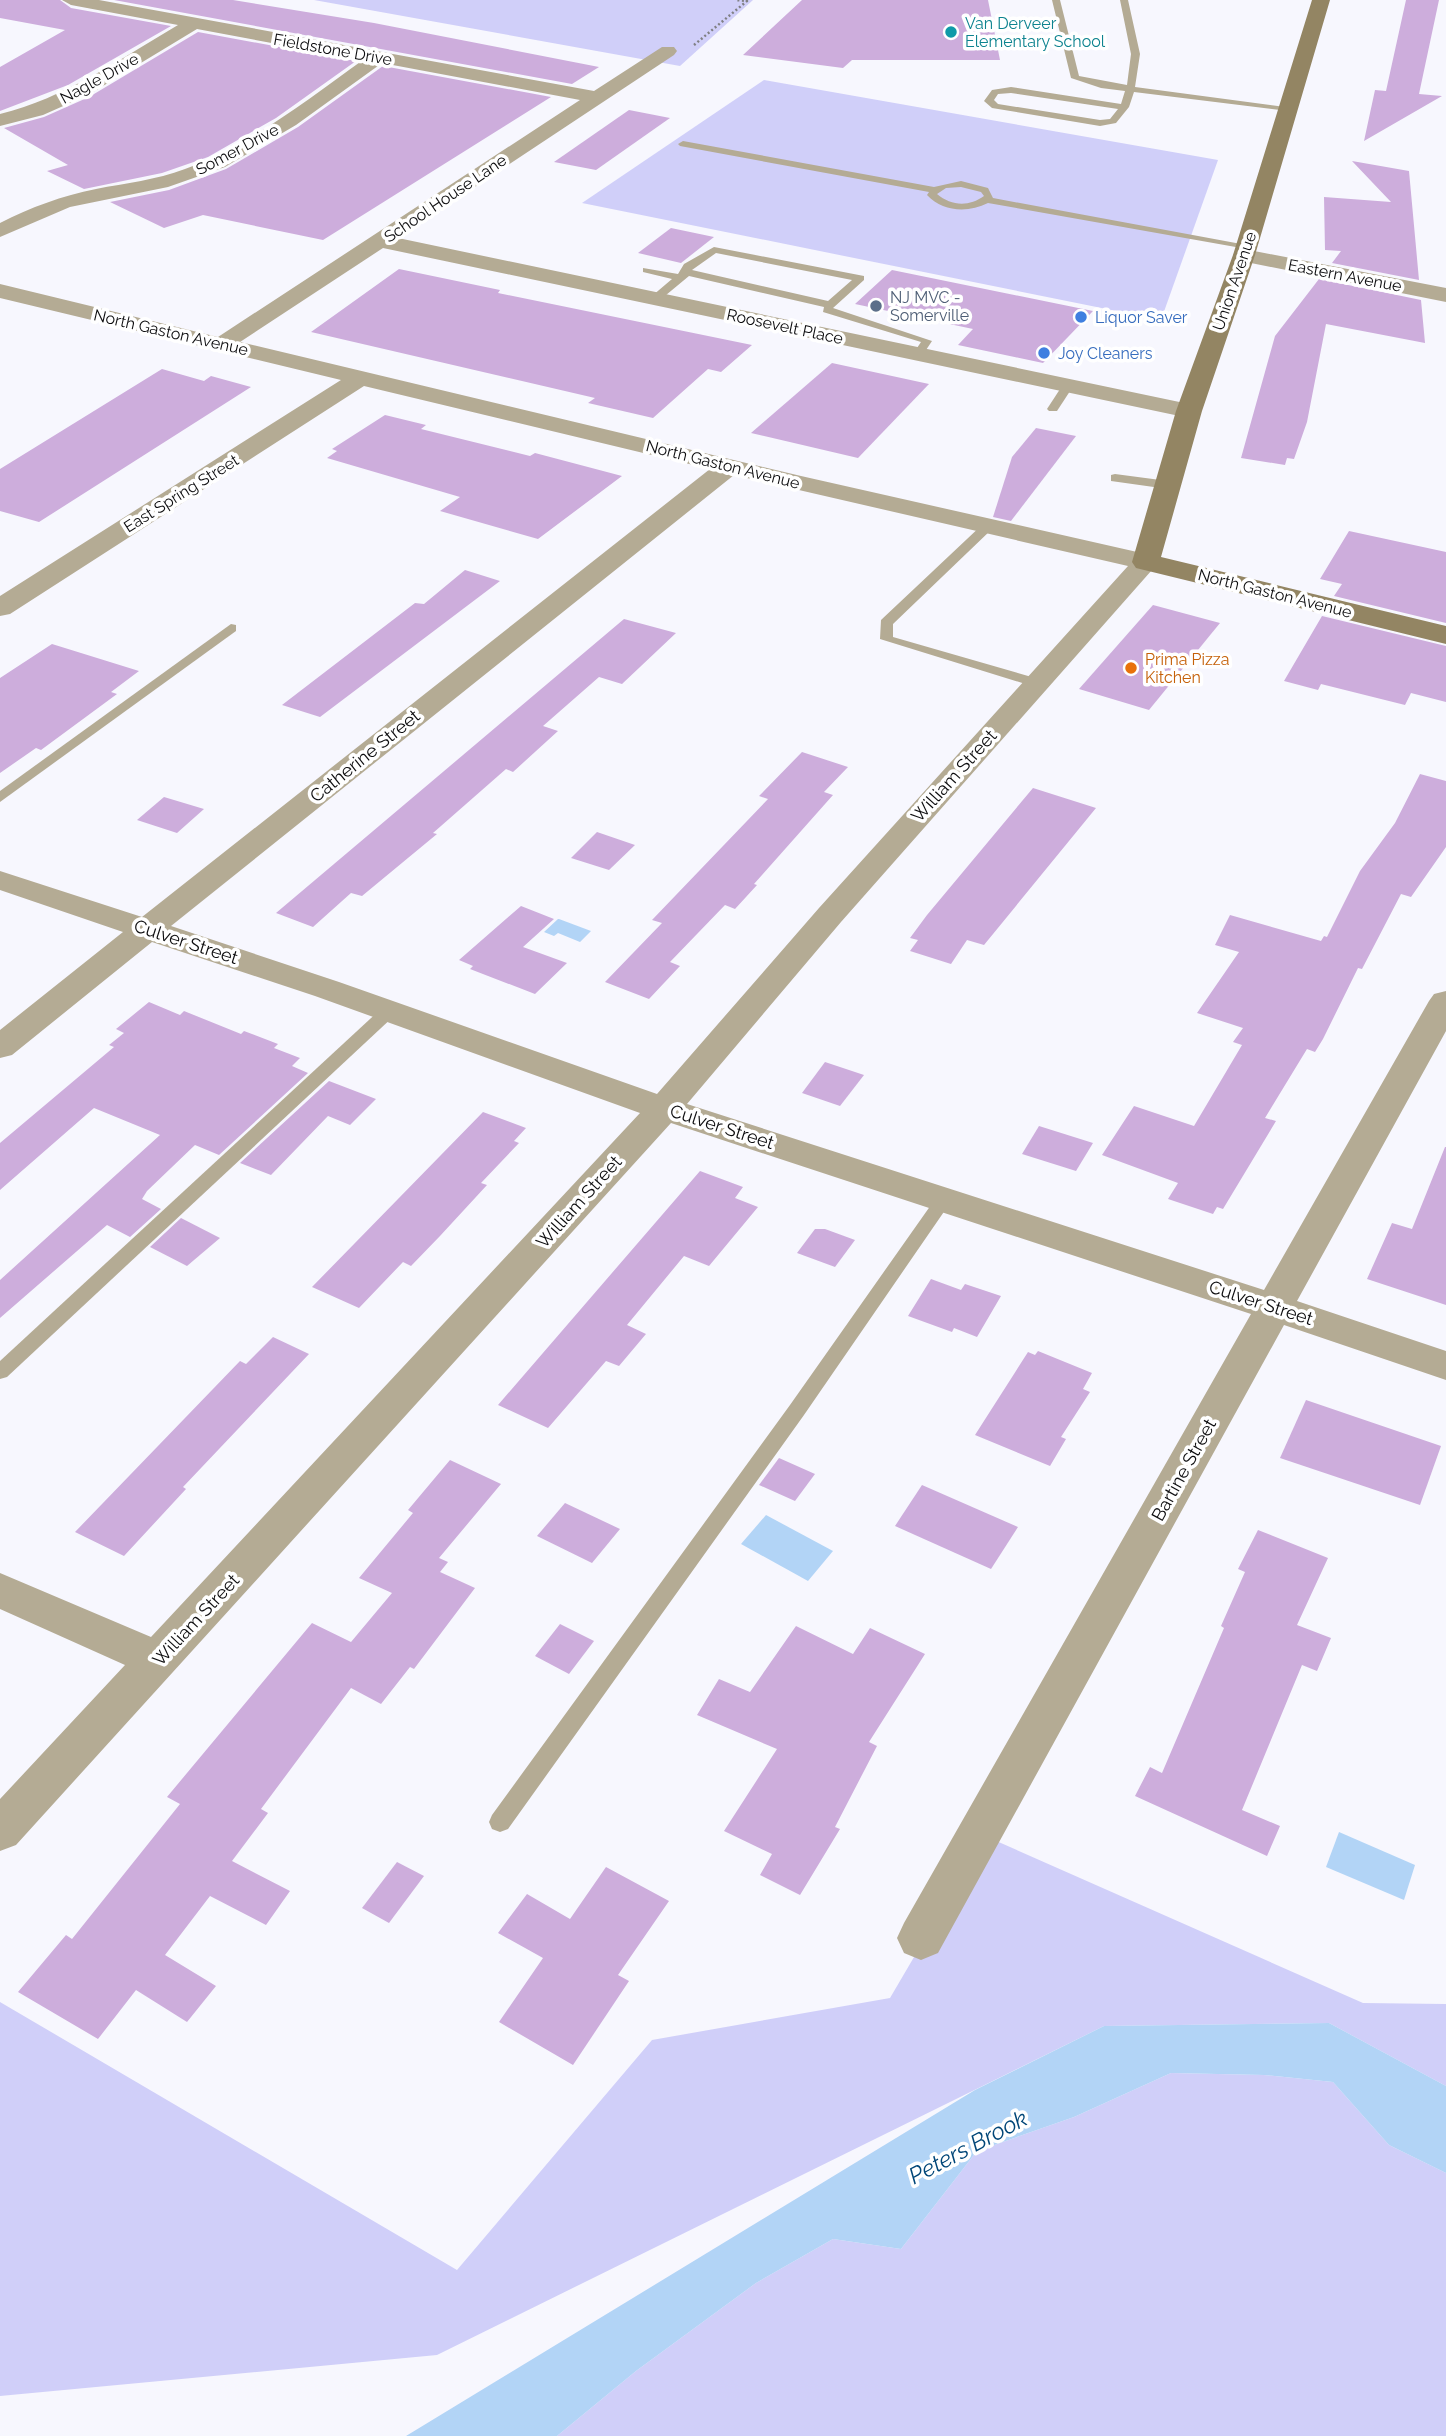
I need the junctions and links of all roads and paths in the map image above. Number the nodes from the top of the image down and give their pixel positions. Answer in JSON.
{"nodes":[{"id":1,"x":71,"y":0,"type":"edge"},
{"id":2,"x":735,"y":0,"type":"edge"},
{"id":3,"x":1056,"y":0,"type":"edge"},
{"id":4,"x":1124,"y":0,"type":"edge"},
{"id":5,"x":1321,"y":0,"type":"edge"},
{"id":6,"x":192,"y":24,"type":"junction"},
{"id":7,"x":694,"y":45,"type":"dead end"},
{"id":8,"x":668,"y":51,"type":"dead end"},
{"id":9,"x":378,"y":57,"type":"junction"},
{"id":10,"x":1132,"y":88,"type":"junction"},
{"id":11,"x":594,"y":97,"type":"junction"},
{"id":12,"x":1124,"y":107,"type":"junction"},
{"id":13,"x":1288,"y":108,"type":"junction"},
{"id":14,"x":0,"y":120,"type":"edge"},
{"id":15,"x":683,"y":144,"type":"dead end"},
{"id":16,"x":935,"y":190,"type":"junction"},
{"id":17,"x":987,"y":200,"type":"junction"},
{"id":18,"x":0,"y":231,"type":"edge"},
{"id":19,"x":382,"y":241,"type":"junction"},
{"id":20,"x":1245,"y":250,"type":"junction"},
{"id":21,"x":647,"y":270,"type":"dead end"},
{"id":22,"x":683,"y":275,"type":"junction"},
{"id":23,"x":0,"y":291,"type":"edge"},
{"id":24,"x":1446,"y":296,"type":"edge"},
{"id":25,"x":31,"y":298,"type":"junction"},
{"id":26,"x":656,"y":298,"type":"junction"},
{"id":27,"x":834,"y":309,"type":"junction"},
{"id":28,"x":0,"y":315,"type":"edge"},
{"id":29,"x":815,"y":332,"type":"junction"},
{"id":30,"x":222,"y":344,"type":"junction"},
{"id":31,"x":918,"y":354,"type":"junction"},
{"id":32,"x":362,"y":377,"type":"junction"},
{"id":33,"x":1068,"y":385,"type":"junction"},
{"id":34,"x":1053,"y":410,"type":"dead end"},
{"id":35,"x":1189,"y":411,"type":"junction"},
{"id":36,"x":731,"y":466,"type":"junction"},
{"id":37,"x":1115,"y":478,"type":"dead end"},
{"id":38,"x":1168,"y":485,"type":"junction"},
{"id":39,"x":988,"y":526,"type":"junction"},
{"id":40,"x":1146,"y":562,"type":"junction"},
{"id":41,"x":0,"y":608,"type":"edge"},
{"id":42,"x":231,"y":628,"type":"dead end"},
{"id":43,"x":1446,"y":635,"type":"edge"},
{"id":44,"x":1037,"y":683,"type":"junction"},
{"id":45,"x":0,"y":798,"type":"edge"},
{"id":46,"x":0,"y":880,"type":"edge"},
{"id":47,"x":148,"y":930,"type":"junction"},
{"id":48,"x":1446,"y":1002,"type":"edge"},
{"id":49,"x":389,"y":1011,"type":"junction"},
{"id":50,"x":0,"y":1047,"type":"edge"},
{"id":51,"x":664,"y":1108,"type":"junction"},
{"id":52,"x":944,"y":1199,"type":"junction"},
{"id":53,"x":1276,"y":1308,"type":"junction"},
{"id":54,"x":1446,"y":1366,"type":"edge"},
{"id":55,"x":0,"y":1372,"type":"edge"},
{"id":56,"x":0,"y":1590,"type":"edge"},
{"id":57,"x":159,"y":1660,"type":"junction"},
{"id":58,"x":500,"y":1822,"type":"dead end"},
{"id":59,"x":0,"y":1831,"type":"edge"},
{"id":60,"x":921,"y":1938,"type":"dead end"}],
"edges":[{"from":1,"to":6,"type":"street","name":"Fieldstone Drive"},
{"from":2,"to":7,"type":"path"},
{"from":3,"to":10,"type":"lane"},
{"from":4,"to":10,"type":"lane"},
{"from":5,"to":13,"type":"street","name":"Union Avenue"},
{"from":6,"to":9,"type":"street","name":"Fieldstone Drive"},
{"from":6,"to":14,"type":"street","name":"Nagle Drive"},
{"from":8,"to":11,"type":"street","name":"School House Lane"},
{"from":9,"to":11,"type":"street","name":"Fieldstone Drive"},
{"from":9,"to":18,"type":"street","name":"Somer Drive"},
{"from":10,"to":12,"type":"lane"},
{"from":10,"to":13,"type":"lane"},
{"from":11,"to":19,"type":"street","name":"School House Lane"},
{"from":12,"to":12,"type":"lane"},
{"from":13,"to":20,"type":"street","name":"Union Avenue"},
{"from":15,"to":16,"type":"lane"},
{"from":16,"to":17,"type":"lane"},
{"from":16,"to":17,"type":"lane"},
{"from":17,"to":20,"type":"lane"},
{"from":19,"to":26,"type":"street","name":"Roosevelt Place"},
{"from":19,"to":30,"type":"street","name":"School House Lane"},
{"from":20,"to":24,"type":"street","name":"Eastern Avenue"},
{"from":20,"to":35,"type":"street","name":"Union Avenue"},
{"from":21,"to":22,"type":"lane"},
{"from":22,"to":26,"type":"lane"},
{"from":22,"to":27,"type":"lane"},
{"from":22,"to":27,"type":"lane"},
{"from":23,"to":25,"type":"street","name":"North Gaston Avenue"},
{"from":25,"to":28,"type":"street"},
{"from":25,"to":30,"type":"street","name":"North Gaston Avenue"},
{"from":26,"to":29,"type":"street","name":"Roosevelt Place"},
{"from":27,"to":29,"type":"lane"},
{"from":27,"to":31,"type":"lane"},
{"from":29,"to":31,"type":"street","name":"Roosevelt Place"},
{"from":30,"to":32,"type":"street","name":"North Gaston Avenue"},
{"from":31,"to":33,"type":"street","name":"Roosevelt Place"},
{"from":32,"to":36,"type":"street","name":"North Gaston Avenue"},
{"from":32,"to":41,"type":"street","name":"East Spring Street"},
{"from":33,"to":34,"type":"lane"},
{"from":33,"to":35,"type":"street","name":"Roosevelt Place"},
{"from":35,"to":38,"type":"street","name":"Union Avenue"},
{"from":36,"to":39,"type":"street","name":"North Gaston Avenue"},
{"from":36,"to":47,"type":"street","name":"Catherine Street"},
{"from":37,"to":38,"type":"lane"},
{"from":38,"to":40,"type":"street","name":"Union Avenue"},
{"from":39,"to":40,"type":"street","name":"North Gaston Avenue"},
{"from":39,"to":44,"type":"lane"},
{"from":40,"to":43,"type":"street","name":"North Gaston Avenue"},
{"from":40,"to":44,"type":"street","name":"William Street"},
{"from":42,"to":45,"type":"lane"},
{"from":44,"to":51,"type":"street","name":"William Street"},
{"from":46,"to":47,"type":"street","name":"Culver Street"},
{"from":47,"to":49,"type":"street","name":"Culver Street"},
{"from":47,"to":50,"type":"street","name":"Catherine Street"},
{"from":48,"to":53,"type":"street","name":"Bartine Street"},
{"from":49,"to":51,"type":"street","name":"Culver Street"},
{"from":49,"to":55,"type":"lane"},
{"from":51,"to":52,"type":"street","name":"Culver Street"},
{"from":51,"to":57,"type":"street","name":"William Street"},
{"from":52,"to":53,"type":"street","name":"Culver Street"},
{"from":52,"to":58,"type":"lane"},
{"from":53,"to":54,"type":"street","name":"Culver Street"},
{"from":53,"to":60,"type":"street","name":"Bartine Street"},
{"from":56,"to":57,"type":"street"},
{"from":57,"to":59,"type":"street","name":"William Street"}]}
